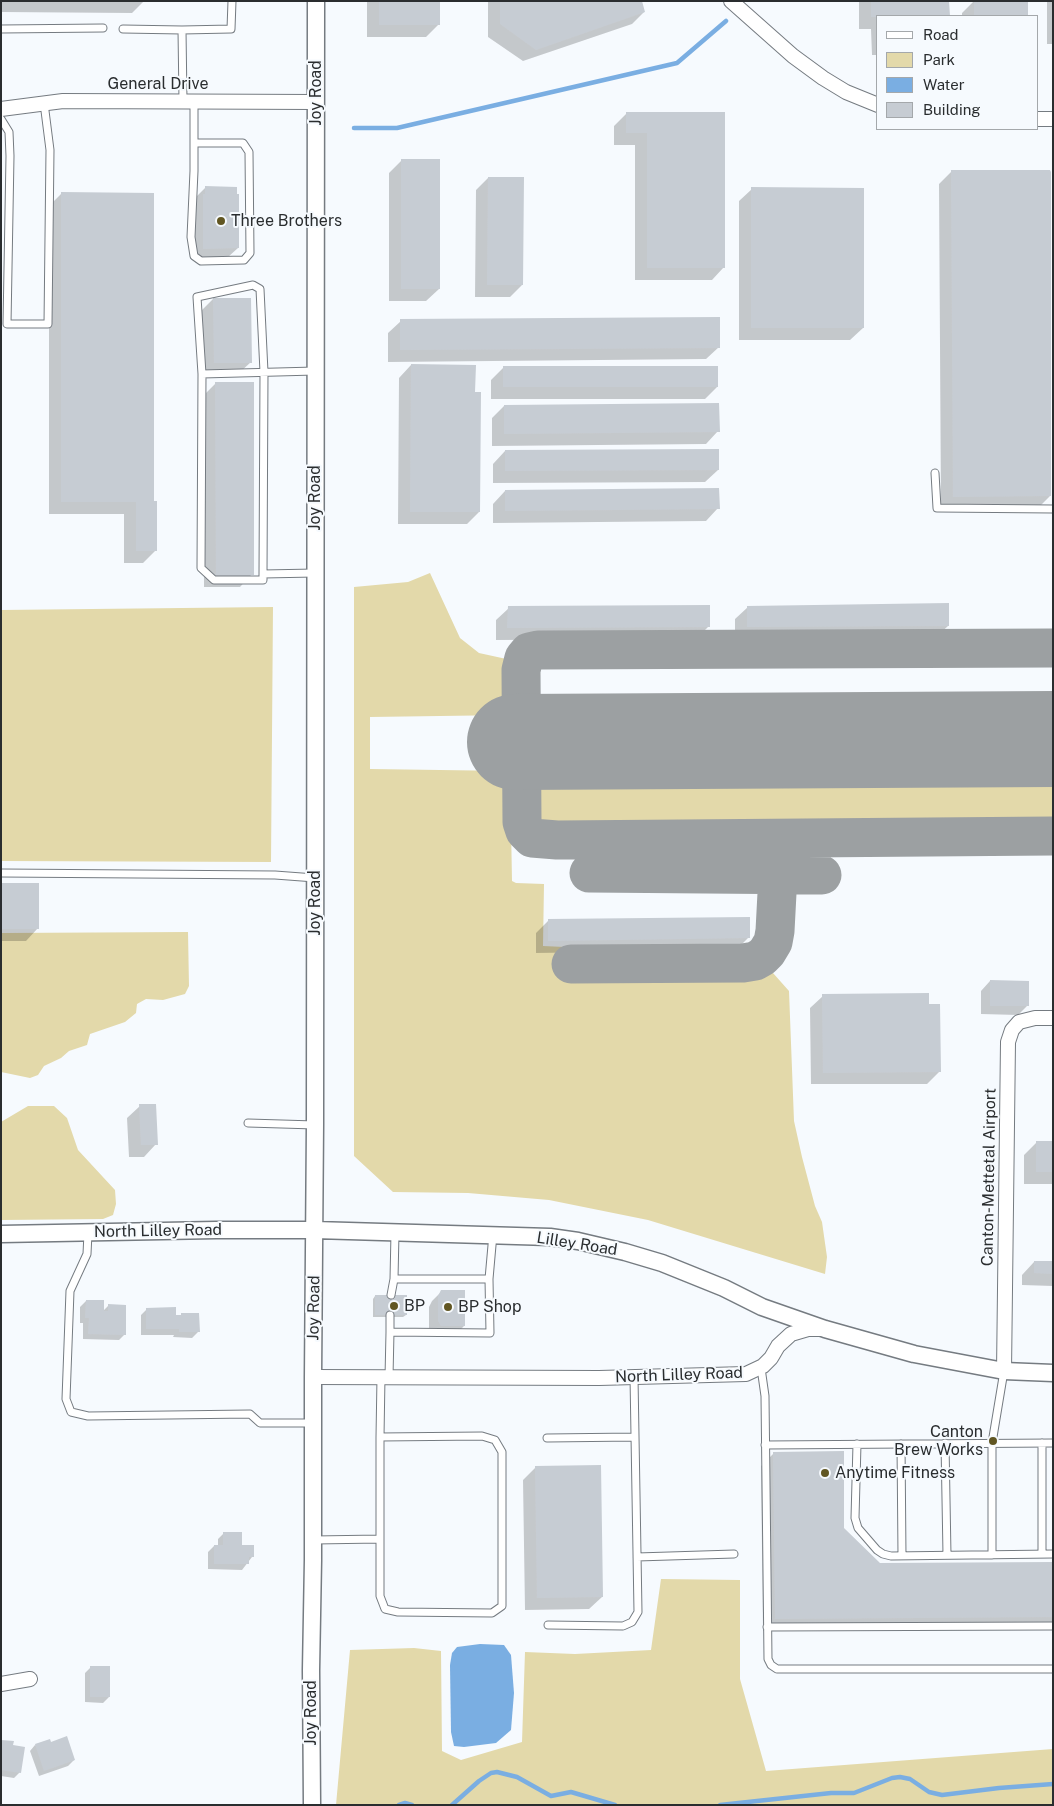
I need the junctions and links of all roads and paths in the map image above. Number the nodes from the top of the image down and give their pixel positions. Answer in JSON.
{"nodes":[{"id":1,"x":232,"y":1,"type":"edge"},
{"id":2,"x":316,"y":1,"type":"edge"},
{"id":3,"x":730,"y":1,"type":"edge"},
{"id":4,"x":104,"y":28,"type":"dead end"},
{"id":5,"x":1,"y":29,"type":"edge"},
{"id":6,"x":123,"y":29,"type":"dead end"},
{"id":7,"x":182,"y":30,"type":"junction"},
{"id":8,"x":188,"y":101,"type":"junction"},
{"id":9,"x":44,"y":102,"type":"junction"},
{"id":10,"x":316,"y":102,"type":"junction"},
{"id":11,"x":876,"y":104,"type":"edge"},
{"id":12,"x":1,"y":109,"type":"edge"},
{"id":13,"x":1,"y":119,"type":"edge"},
{"id":14,"x":1039,"y":119,"type":"edge"},
{"id":15,"x":1053,"y":119,"type":"edge"},
{"id":16,"x":194,"y":143,"type":"junction"},
{"id":17,"x":315,"y":371,"type":"junction"},
{"id":18,"x":264,"y":372,"type":"junction"},
{"id":19,"x":202,"y":374,"type":"junction"},
{"id":20,"x":935,"y":473,"type":"dead end"},
{"id":21,"x":1053,"y":510,"type":"edge"},
{"id":22,"x":316,"y":573,"type":"junction"},
{"id":23,"x":262,"y":574,"type":"junction"},
{"id":24,"x":1,"y":873,"type":"edge"},
{"id":25,"x":316,"y":878,"type":"junction"},
{"id":26,"x":1053,"y":1018,"type":"edge"},
{"id":27,"x":248,"y":1123,"type":"dead end"},
{"id":28,"x":315,"y":1124,"type":"junction"},
{"id":29,"x":315,"y":1230,"type":"junction"},
{"id":30,"x":88,"y":1232,"type":"junction"},
{"id":31,"x":395,"y":1233,"type":"junction"},
{"id":32,"x":1,"y":1234,"type":"edge"},
{"id":33,"x":493,"y":1234,"type":"junction"},
{"id":34,"x":394,"y":1279,"type":"junction"},
{"id":35,"x":489,"y":1279,"type":"junction"},
{"id":36,"x":391,"y":1295,"type":"dead end"},
{"id":37,"x":390,"y":1315,"type":"dead end"},
{"id":38,"x":824,"y":1329,"type":"junction"},
{"id":39,"x":390,"y":1332,"type":"junction"},
{"id":40,"x":761,"y":1368,"type":"junction"},
{"id":41,"x":1004,"y":1371,"type":"junction"},
{"id":42,"x":1053,"y":1373,"type":"edge"},
{"id":43,"x":313,"y":1377,"type":"junction"},
{"id":44,"x":385,"y":1377,"type":"junction"},
{"id":45,"x":634,"y":1377,"type":"junction"},
{"id":46,"x":313,"y":1423,"type":"junction"},
{"id":47,"x":380,"y":1437,"type":"junction"},
{"id":48,"x":635,"y":1437,"type":"junction"},
{"id":49,"x":547,"y":1438,"type":"dead end"},
{"id":50,"x":1053,"y":1442,"type":"edge"},
{"id":51,"x":945,"y":1443,"type":"junction"},
{"id":52,"x":992,"y":1443,"type":"junction"},
{"id":53,"x":1042,"y":1443,"type":"junction"},
{"id":54,"x":857,"y":1444,"type":"junction"},
{"id":55,"x":901,"y":1444,"type":"junction"},
{"id":56,"x":765,"y":1445,"type":"junction"},
{"id":57,"x":380,"y":1539,"type":"junction"},
{"id":58,"x":314,"y":1540,"type":"junction"},
{"id":59,"x":734,"y":1554,"type":"dead end"},
{"id":60,"x":1042,"y":1554,"type":"junction"},
{"id":61,"x":1053,"y":1554,"type":"edge"},
{"id":62,"x":947,"y":1555,"type":"junction"},
{"id":63,"x":992,"y":1555,"type":"junction"},
{"id":64,"x":902,"y":1556,"type":"junction"},
{"id":65,"x":637,"y":1557,"type":"junction"},
{"id":66,"x":548,"y":1625,"type":"dead end"},
{"id":67,"x":1053,"y":1626,"type":"edge"},
{"id":68,"x":767,"y":1627,"type":"junction"},
{"id":69,"x":1053,"y":1669,"type":"edge"},
{"id":70,"x":30,"y":1679,"type":"dead end"},
{"id":71,"x":1,"y":1684,"type":"edge"},
{"id":72,"x":312,"y":1804,"type":"edge"}],
"edges":[{"from":1,"to":7,"type":"lane"},
{"from":2,"to":10,"type":"street","name":"Joy Road"},
{"from":3,"to":11,"type":"street"},
{"from":4,"to":5,"type":"lane"},
{"from":6,"to":7,"type":"lane"},
{"from":7,"to":8,"type":"lane"},
{"from":8,"to":9,"type":"street","name":"General Drive"},
{"from":8,"to":10,"type":"street","name":"General Drive"},
{"from":8,"to":16,"type":"lane"},
{"from":9,"to":12,"type":"street","name":"General Drive"},
{"from":9,"to":13,"type":"lane"},
{"from":10,"to":17,"type":"street","name":"Joy Road"},
{"from":14,"to":15,"type":"street"},
{"from":16,"to":16,"type":"lane"},
{"from":17,"to":18,"type":"lane"},
{"from":17,"to":22,"type":"street","name":"Joy Road"},
{"from":18,"to":19,"type":"lane"},
{"from":18,"to":19,"type":"lane"},
{"from":18,"to":23,"type":"lane"},
{"from":19,"to":23,"type":"lane"},
{"from":20,"to":21,"type":"lane"},
{"from":22,"to":23,"type":"lane"},
{"from":22,"to":25,"type":"street","name":"Joy Road"},
{"from":24,"to":25,"type":"lane"},
{"from":25,"to":28,"type":"street","name":"Joy Road"},
{"from":26,"to":41,"type":"street","name":"Canton-Mettetal Airport"},
{"from":27,"to":28,"type":"lane"},
{"from":28,"to":29,"type":"street","name":"Joy Road"},
{"from":29,"to":30,"type":"street","name":"North Lilley Road"},
{"from":29,"to":31,"type":"street","name":"Lilley Road"},
{"from":29,"to":43,"type":"street","name":"Joy Road"},
{"from":30,"to":32,"type":"street","name":"North Lilley Road"},
{"from":30,"to":46,"type":"lane"},
{"from":31,"to":33,"type":"street","name":"Lilley Road"},
{"from":31,"to":34,"type":"lane"},
{"from":33,"to":35,"type":"lane"},
{"from":33,"to":38,"type":"street","name":"Lilley Road"},
{"from":34,"to":35,"type":"lane"},
{"from":34,"to":36,"type":"lane"},
{"from":35,"to":39,"type":"lane"},
{"from":37,"to":39,"type":"lane"},
{"from":38,"to":40,"type":"street","name":"North Lilley Road"},
{"from":38,"to":41,"type":"street","name":"North Lilley Road"},
{"from":39,"to":44,"type":"lane"},
{"from":40,"to":45,"type":"street","name":"North Lilley Road"},
{"from":40,"to":56,"type":"lane"},
{"from":41,"to":42,"type":"street","name":"North Lilley Road"},
{"from":41,"to":52,"type":"lane"},
{"from":43,"to":44,"type":"street","name":"North Lilley Road"},
{"from":43,"to":46,"type":"street","name":"Joy Road"},
{"from":44,"to":45,"type":"street","name":"North Lilley Road"},
{"from":44,"to":47,"type":"lane"},
{"from":45,"to":48,"type":"lane"},
{"from":46,"to":58,"type":"street","name":"Joy Road"},
{"from":47,"to":57,"type":"lane"},
{"from":47,"to":57,"type":"lane"},
{"from":48,"to":49,"type":"lane"},
{"from":48,"to":65,"type":"lane"},
{"from":50,"to":53,"type":"lane"},
{"from":51,"to":52,"type":"lane"},
{"from":51,"to":55,"type":"lane"},
{"from":51,"to":62,"type":"lane"},
{"from":52,"to":53,"type":"lane"},
{"from":52,"to":63,"type":"lane"},
{"from":53,"to":60,"type":"lane"},
{"from":54,"to":55,"type":"lane"},
{"from":54,"to":56,"type":"lane"},
{"from":54,"to":64,"type":"lane"},
{"from":55,"to":64,"type":"lane"},
{"from":56,"to":68,"type":"lane"},
{"from":57,"to":58,"type":"lane"},
{"from":58,"to":72,"type":"street","name":"Joy Road"},
{"from":59,"to":65,"type":"lane"},
{"from":60,"to":61,"type":"lane"},
{"from":60,"to":63,"type":"lane"},
{"from":62,"to":63,"type":"lane"},
{"from":62,"to":64,"type":"lane"},
{"from":65,"to":66,"type":"lane"},
{"from":67,"to":68,"type":"lane"},
{"from":68,"to":69,"type":"lane"},
{"from":70,"to":71,"type":"street"}]}
